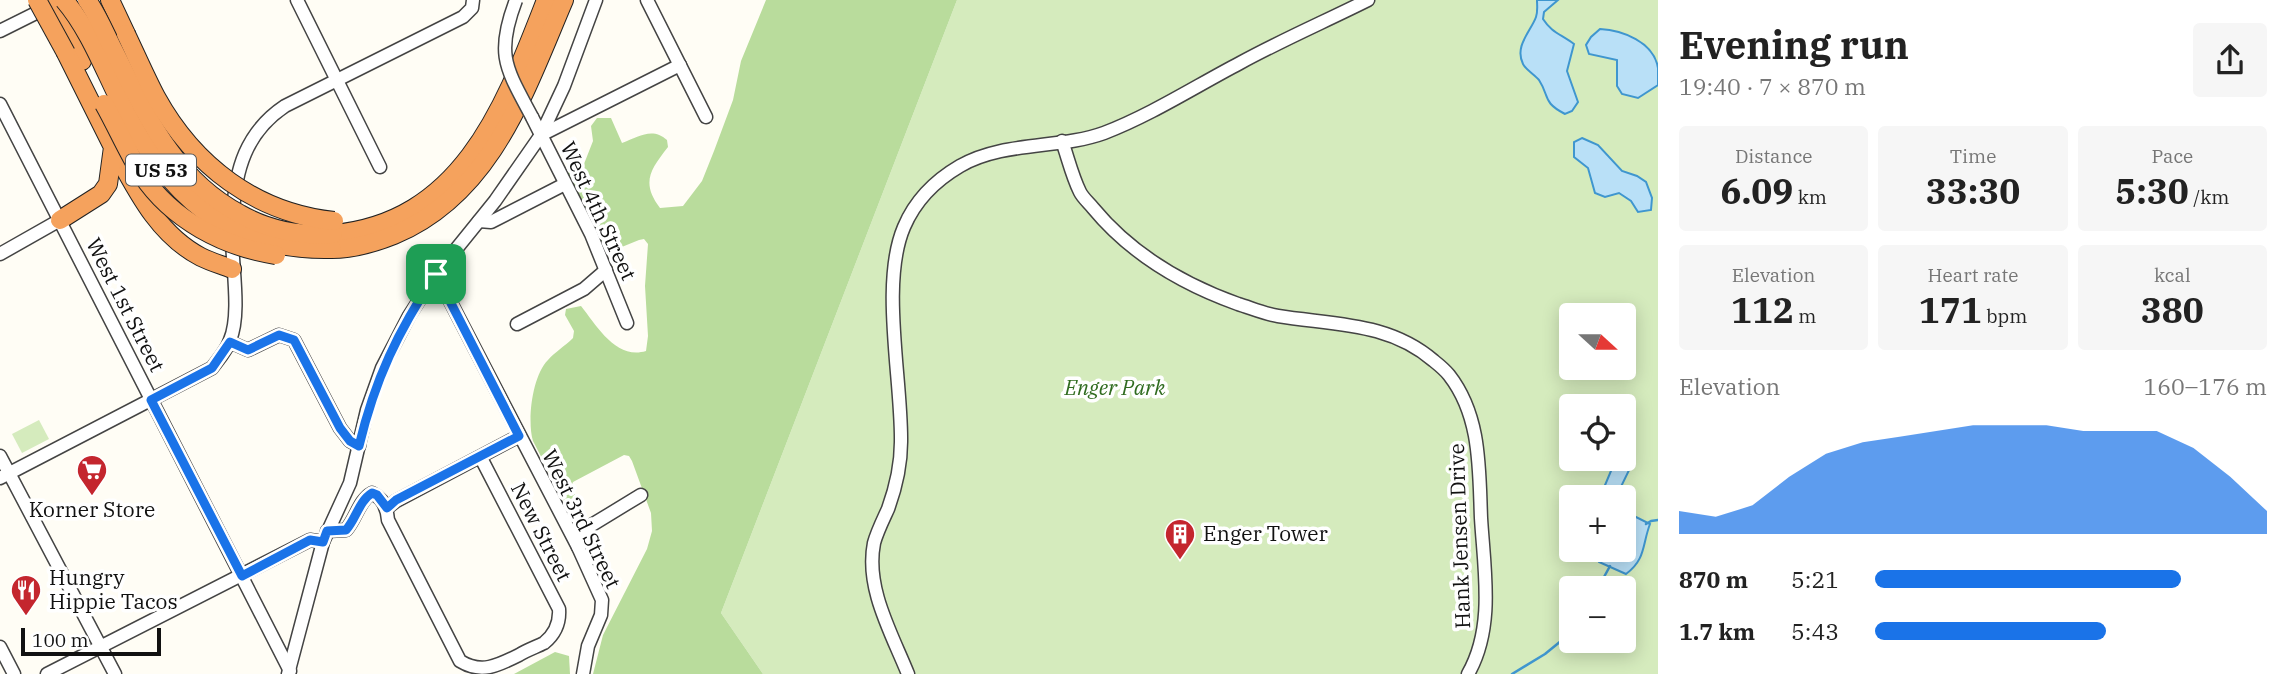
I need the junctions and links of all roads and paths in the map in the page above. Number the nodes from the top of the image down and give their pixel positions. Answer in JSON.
{"nodes":[{"id":1,"x":87,"y":0,"type":"edge"},
{"id":2,"x":110,"y":0,"type":"edge"},
{"id":3,"x":297,"y":0,"type":"edge"},
{"id":4,"x":516,"y":0,"type":"edge"},
{"id":5,"x":547,"y":0,"type":"edge"},
{"id":6,"x":564,"y":0,"type":"edge"},
{"id":7,"x":596,"y":0,"type":"edge"},
{"id":8,"x":647,"y":0,"type":"edge"},
{"id":9,"x":1368,"y":0,"type":"edge"},
{"id":10,"x":51,"y":2,"type":"edge"},
{"id":11,"x":472,"y":4,"type":"edge"},
{"id":12,"x":0,"y":31,"type":"edge"},
{"id":13,"x":680,"y":65,"type":"junction"},
{"id":14,"x":339,"y":80,"type":"junction"},
{"id":15,"x":0,"y":104,"type":"edge"},
{"id":16,"x":706,"y":117,"type":"dead end"},
{"id":17,"x":541,"y":135,"type":"junction"},
{"id":18,"x":1062,"y":141,"type":"junction"},
{"id":19,"x":113,"y":147,"type":"junction"},
{"id":20,"x":380,"y":167,"type":"dead end"},
{"id":21,"x":565,"y":184,"type":"junction"},
{"id":22,"x":449,"y":193,"type":"junction"},
{"id":23,"x":60,"y":220,"type":"junction"},
{"id":24,"x":479,"y":221,"type":"junction"},
{"id":25,"x":333,"y":240,"type":"junction"},
{"id":26,"x":0,"y":254,"type":"edge"},
{"id":27,"x":232,"y":269,"type":"junction"},
{"id":28,"x":606,"y":270,"type":"junction"},
{"id":29,"x":436,"y":274,"type":"junction"},
{"id":30,"x":627,"y":323,"type":"dead end"},
{"id":31,"x":517,"y":324,"type":"dead end"},
{"id":32,"x":230,"y":342,"type":"junction"},
{"id":33,"x":151,"y":400,"type":"junction"},
{"id":34,"x":519,"y":436,"type":"junction"},
{"id":35,"x":359,"y":446,"type":"junction"},
{"id":36,"x":0,"y":456,"type":"edge"},
{"id":37,"x":481,"y":458,"type":"junction"},
{"id":38,"x":5,"y":476,"type":"edge"},
{"id":39,"x":641,"y":495,"type":"dead end"},
{"id":40,"x":387,"y":508,"type":"junction"},
{"id":41,"x":325,"y":537,"type":"junction"},
{"id":42,"x":578,"y":547,"type":"junction"},
{"id":43,"x":242,"y":576,"type":"junction"},
{"id":44,"x":0,"y":647,"type":"edge"},
{"id":45,"x":102,"y":647,"type":"junction"},
{"id":46,"x":290,"y":672,"type":"edge"},
{"id":47,"x":14,"y":674,"type":"edge"},
{"id":48,"x":47,"y":674,"type":"edge"},
{"id":49,"x":115,"y":674,"type":"edge"},
{"id":50,"x":583,"y":674,"type":"edge"},
{"id":51,"x":908,"y":674,"type":"edge"},
{"id":52,"x":1468,"y":674,"type":"edge"}],
"edges":[{"from":1,"to":25,"type":"highway","number":"US 53","bridge":true},
{"from":2,"to":25,"type":"highway","bridge":true},
{"from":3,"to":14,"type":"street"},
{"from":4,"to":17,"type":"street","name":"West 4th Street","bridge":true},
{"from":5,"to":22,"type":"highway"},
{"from":6,"to":22,"type":"highway"},
{"from":7,"to":17,"type":"street"},
{"from":8,"to":13,"type":"street"},
{"from":9,"to":18,"type":"street"},
{"from":10,"to":12,"type":"street"},
{"from":10,"to":19,"type":"highway","bridge":true},
{"from":10,"to":25,"type":"highway","number":"US 53","bridge":true},
{"from":10,"to":25,"type":"highway","bridge":true},
{"from":11,"to":14,"type":"street"},
{"from":13,"to":16,"type":"street"},
{"from":13,"to":17,"type":"street"},
{"from":14,"to":20,"type":"street"},
{"from":14,"to":27,"type":"street"},
{"from":15,"to":23,"type":"street","name":"West 1st Street"},
{"from":17,"to":21,"type":"street","name":"West 4th Street"},
{"from":17,"to":24,"type":"street"},
{"from":18,"to":51,"type":"street"},
{"from":18,"to":52,"type":"street","name":"Hank Jensen Drive"},
{"from":19,"to":23,"type":"highway"},
{"from":19,"to":27,"type":"highway"},
{"from":21,"to":24,"type":"street"},
{"from":21,"to":28,"type":"street","name":"West 4th Street"},
{"from":22,"to":25,"type":"highway"},
{"from":22,"to":25,"type":"highway"},
{"from":23,"to":26,"type":"street"},
{"from":23,"to":33,"type":"street","name":"West 1st Street"},
{"from":24,"to":29,"type":"street"},
{"from":27,"to":32,"type":"street"},
{"from":28,"to":30,"type":"street","name":"West 4th Street"},
{"from":28,"to":31,"type":"street"},
{"from":29,"to":34,"type":"street","name":"West 3rd Street"},
{"from":29,"to":35,"type":"street"},
{"from":32,"to":33,"type":"street"},
{"from":32,"to":35,"type":"street"},
{"from":33,"to":38,"type":"street"},
{"from":33,"to":43,"type":"street","name":"West 1st Street"},
{"from":34,"to":37,"type":"street"},
{"from":34,"to":42,"type":"street","name":"West 3rd Street"},
{"from":35,"to":41,"type":"street"},
{"from":36,"to":38,"type":"street"},
{"from":37,"to":40,"type":"street"},
{"from":37,"to":40,"type":"street","name":"New Street"},
{"from":38,"to":45,"type":"street"},
{"from":39,"to":42,"type":"street"},
{"from":40,"to":41,"type":"street"},
{"from":41,"to":43,"type":"street"},
{"from":41,"to":46,"type":"street"},
{"from":42,"to":50,"type":"street","name":"West 3rd Street"},
{"from":43,"to":45,"type":"street"},
{"from":43,"to":46,"type":"street","name":"West 1st Street"},
{"from":44,"to":47,"type":"street"},
{"from":45,"to":48,"type":"street"},
{"from":45,"to":49,"type":"street"}]}
